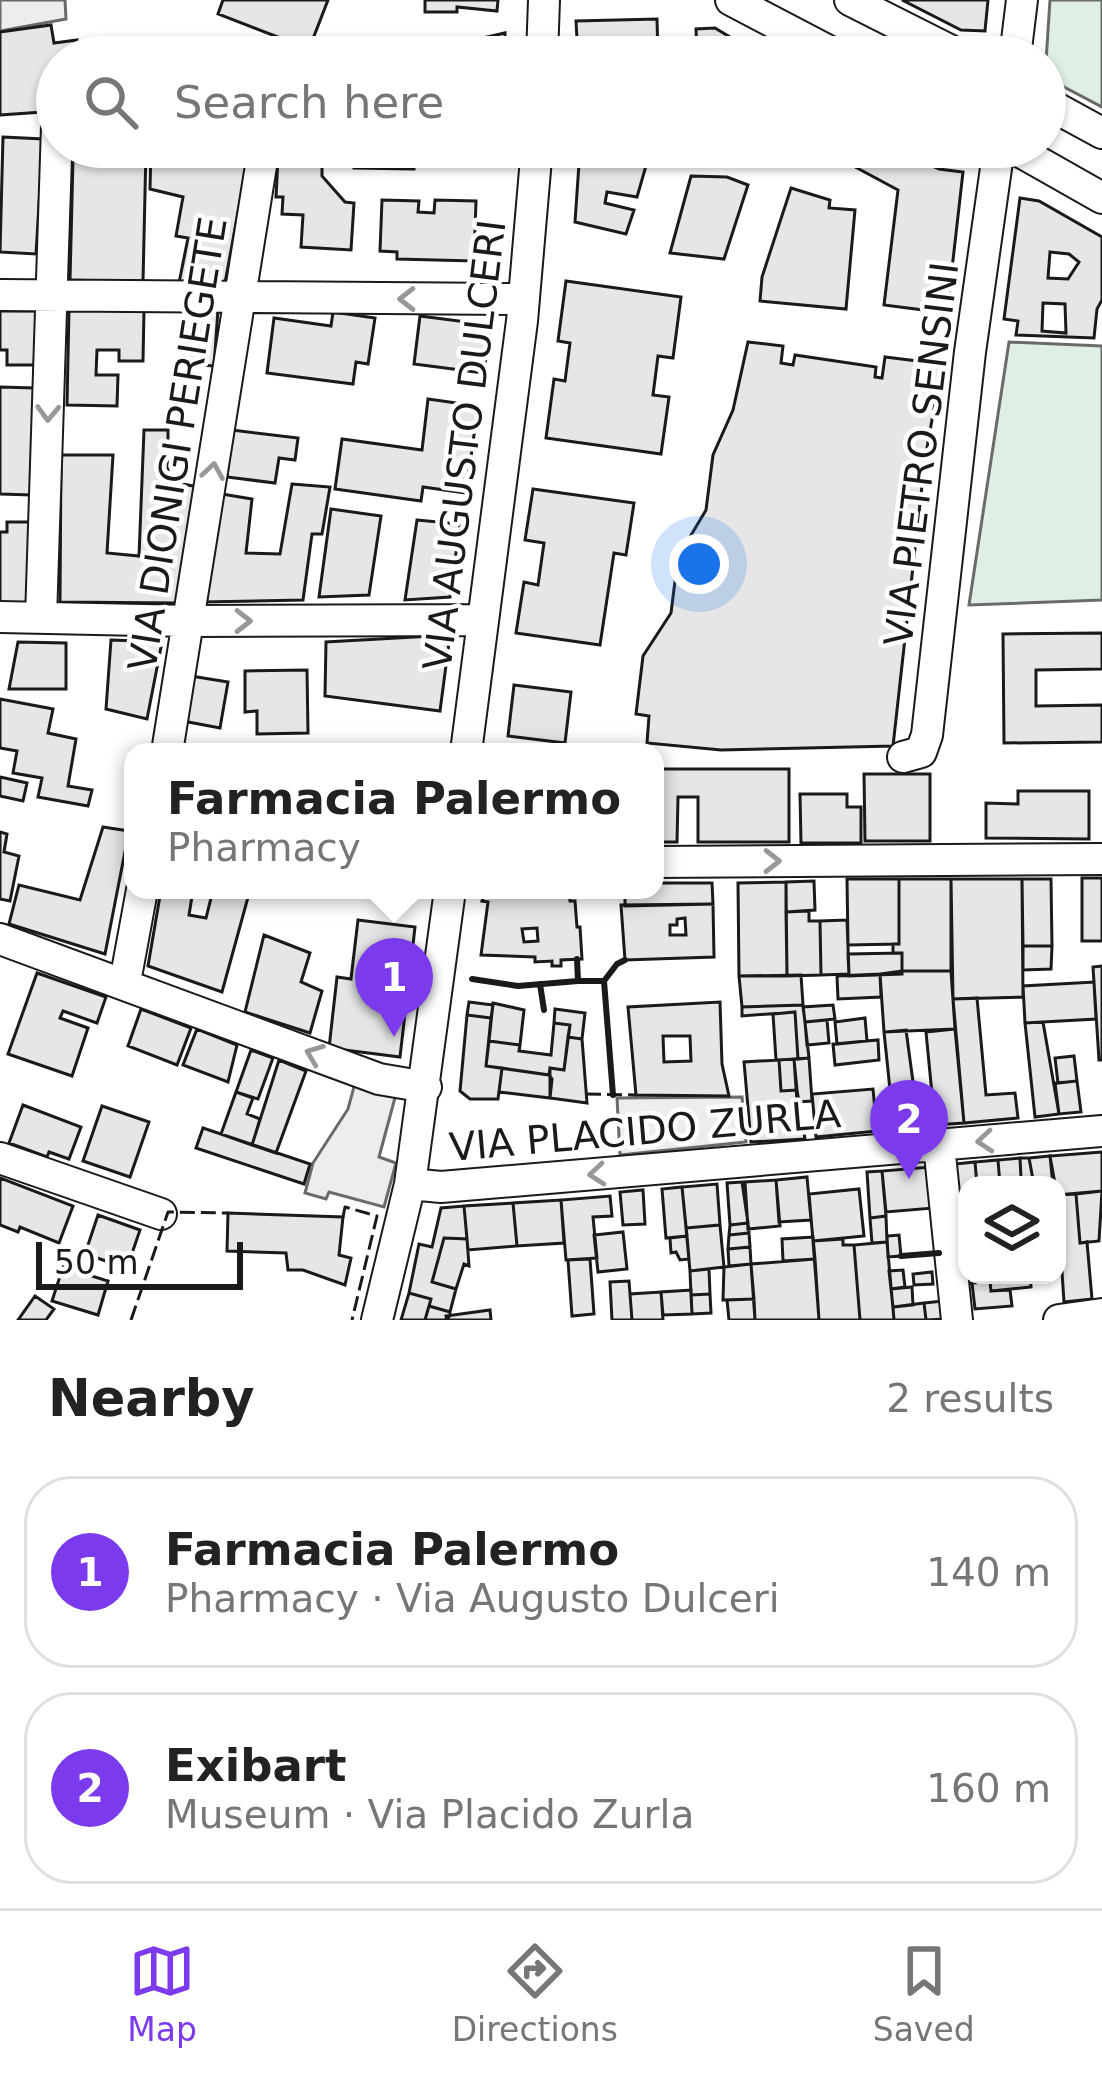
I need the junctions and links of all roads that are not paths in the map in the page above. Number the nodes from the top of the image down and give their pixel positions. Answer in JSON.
{"nodes":[{"id":1,"x":544,"y":0,"type":"edge"},
{"id":2,"x":731,"y":0,"type":"edge"},
{"id":3,"x":850,"y":0,"type":"edge"},
{"id":4,"x":1022,"y":0,"type":"edge"},
{"id":5,"x":543,"y":36,"type":"edge"},
{"id":6,"x":800,"y":36,"type":"edge"},
{"id":7,"x":921,"y":36,"type":"edge"},
{"id":8,"x":1018,"y":36,"type":"edge"},
{"id":9,"x":1066,"y":113,"type":"edge"},
{"id":10,"x":1102,"y":133,"type":"edge"},
{"id":11,"x":56,"y":168,"type":"edge"},
{"id":12,"x":261,"y":168,"type":"edge"},
{"id":13,"x":535,"y":168,"type":"edge"},
{"id":14,"x":997,"y":168,"type":"edge"},
{"id":15,"x":1049,"y":168,"type":"edge"},
{"id":16,"x":1102,"y":198,"type":"edge"},
{"id":17,"x":0,"y":295,"type":"edge"},
{"id":18,"x":52,"y":296,"type":"junction"},
{"id":19,"x":239,"y":299,"type":"junction"},
{"id":20,"x":524,"y":299,"type":"junction"},
{"id":21,"x":0,"y":617,"type":"edge"},
{"id":22,"x":40,"y":618,"type":"junction"},
{"id":23,"x":483,"y":620,"type":"junction"},
{"id":24,"x":190,"y":621,"type":"junction"},
{"id":25,"x":169,"y":743,"type":"edge"},
{"id":26,"x":467,"y":743,"type":"edge"},
{"id":27,"x":904,"y":757,"type":"dead end"},
{"id":28,"x":1102,"y":859,"type":"edge"},
{"id":29,"x":664,"y":862,"type":"edge"},
{"id":30,"x":140,"y":899,"type":"edge"},
{"id":31,"x":448,"y":899,"type":"edge"},
{"id":32,"x":0,"y":939,"type":"edge"},
{"id":33,"x":125,"y":982,"type":"junction"},
{"id":34,"x":426,"y":1087,"type":"junction"},
{"id":35,"x":1102,"y":1131,"type":"edge"},
{"id":36,"x":939,"y":1145,"type":"junction"},
{"id":37,"x":0,"y":1158,"type":"edge"},
{"id":38,"x":410,"y":1184,"type":"junction"},
{"id":39,"x":161,"y":1214,"type":"dead end"},
{"id":40,"x":1102,"y":1314,"type":"edge"},
{"id":41,"x":377,"y":1320,"type":"edge"},
{"id":42,"x":957,"y":1320,"type":"edge"},
{"id":43,"x":1059,"y":1320,"type":"edge"}],
"edges":[{"from":1,"to":5,"type":"street"},
{"from":2,"to":6,"type":"street"},
{"from":3,"to":7,"type":"street"},
{"from":4,"to":8,"type":"street"},
{"from":9,"to":10,"type":"street"},
{"from":11,"to":18,"type":"street"},
{"from":12,"to":19,"type":"street","name":"VIA DIONIGI PERIEGETE"},
{"from":13,"to":20,"type":"street","name":"VIA AUGUSTO DULCERI"},
{"from":14,"to":27,"type":"street","name":"VIA PIETRO SENSINI"},
{"from":15,"to":16,"type":"street"},
{"from":17,"to":18,"type":"street"},
{"from":18,"to":19,"type":"street"},
{"from":18,"to":22,"type":"street","one_way":true},
{"from":20,"to":19,"type":"street","one_way":true},
{"from":24,"to":19,"type":"street","name":"VIA DIONIGI PERIEGETE","one_way":true},
{"from":20,"to":23,"type":"street","name":"VIA AUGUSTO DULCERI"},
{"from":21,"to":22,"type":"street"},
{"from":22,"to":24,"type":"street"},
{"from":24,"to":23,"type":"street","one_way":true},
{"from":23,"to":26,"type":"street","name":"VIA AUGUSTO DULCERI"},
{"from":24,"to":25,"type":"street","name":"VIA DIONIGI PERIEGETE"},
{"from":29,"to":28,"type":"street","one_way":true},
{"from":30,"to":33,"type":"street"},
{"from":31,"to":34,"type":"street"},
{"from":32,"to":33,"type":"street"},
{"from":34,"to":33,"type":"street","one_way":true},
{"from":34,"to":38,"type":"street"},
{"from":35,"to":36,"type":"street","name":"VIA PLACIDO ZURLA","one_way":true},
{"from":36,"to":38,"type":"street","name":"VIA PLACIDO ZURLA","one_way":true},
{"from":36,"to":42,"type":"street"},
{"from":37,"to":39,"type":"street"},
{"from":38,"to":41,"type":"street"},
{"from":40,"to":43,"type":"street"}]}
